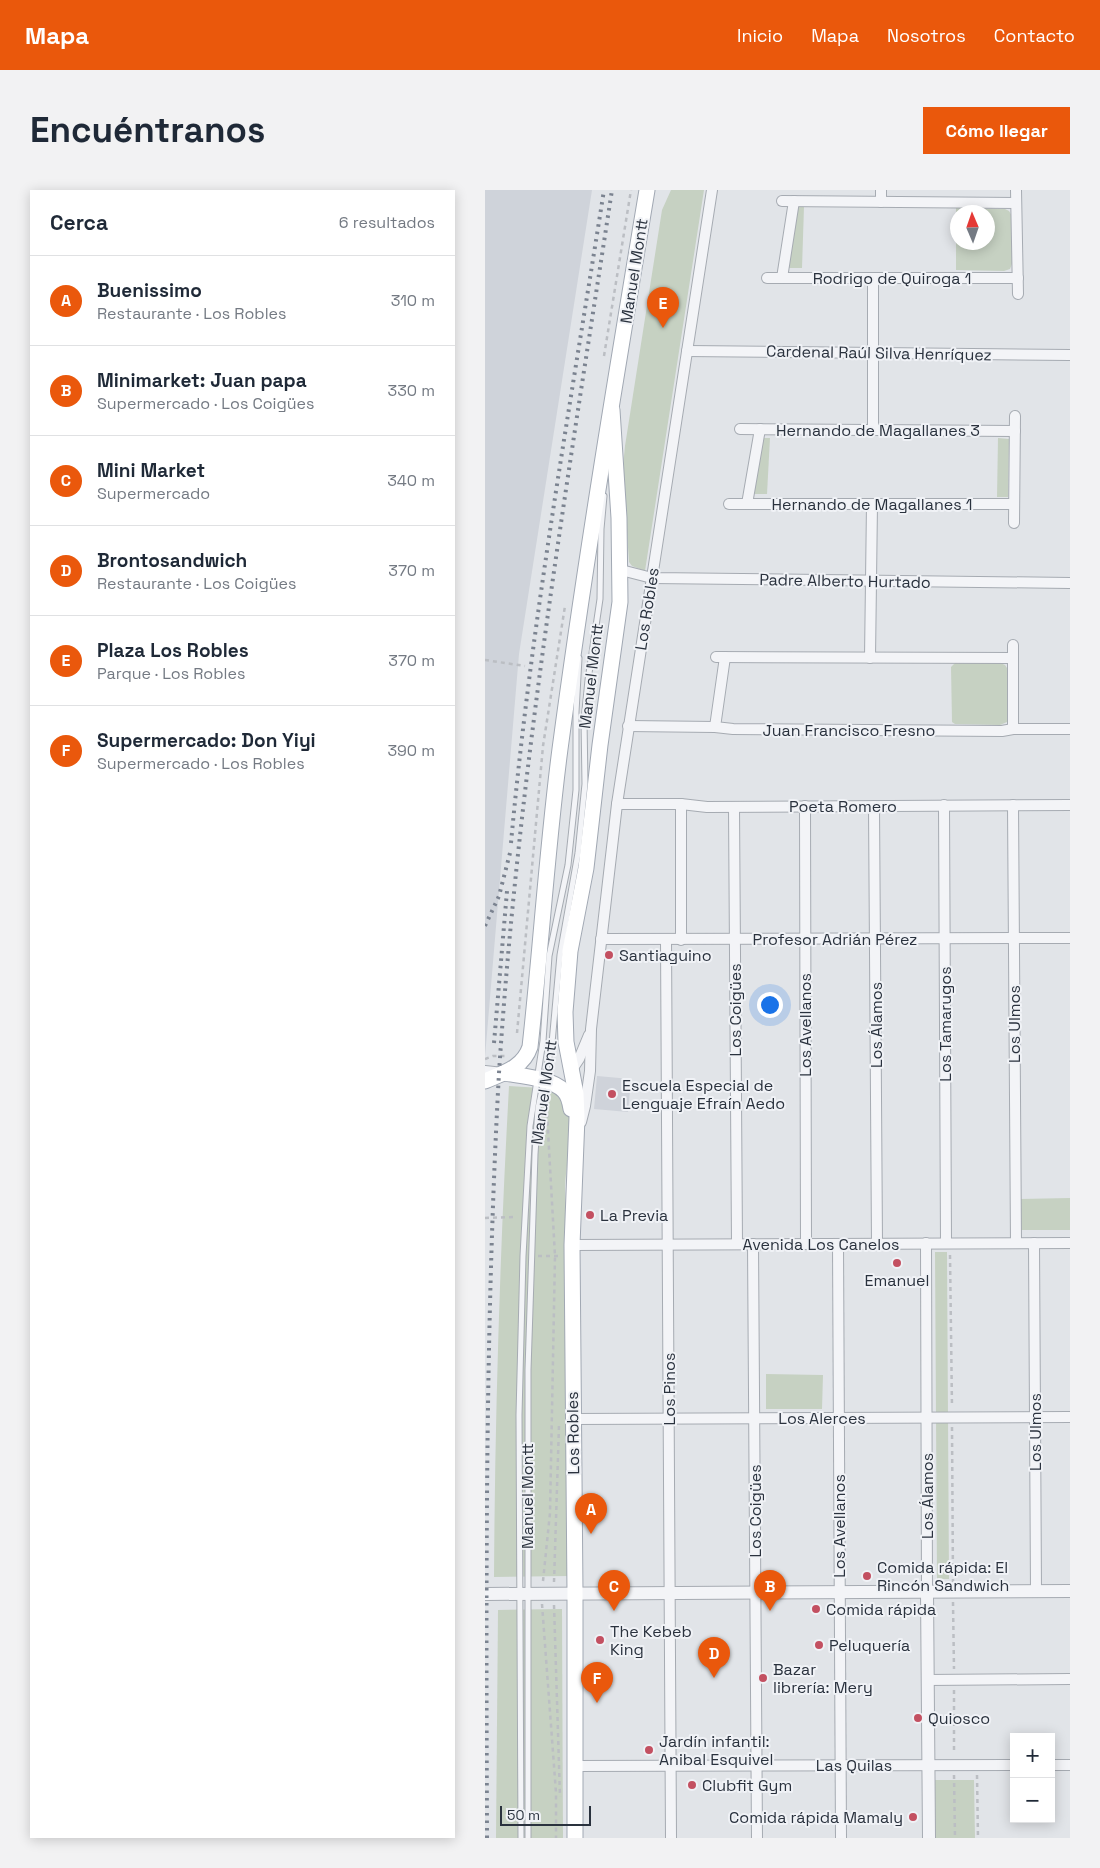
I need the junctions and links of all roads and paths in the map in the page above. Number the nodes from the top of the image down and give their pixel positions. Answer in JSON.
{"nodes":[{"id":1,"x":647,"y":190,"type":"edge"},
{"id":2,"x":712,"y":190,"type":"edge"},
{"id":3,"x":881,"y":190,"type":"edge"},
{"id":4,"x":1016,"y":190,"type":"edge"},
{"id":5,"x":782,"y":201,"type":"dead end"},
{"id":6,"x":794,"y":201,"type":"junction"},
{"id":7,"x":881,"y":202,"type":"junction"},
{"id":8,"x":1016,"y":204,"type":"junction"},
{"id":9,"x":767,"y":278,"type":"dead end"},
{"id":10,"x":782,"y":278,"type":"junction"},
{"id":11,"x":873,"y":278,"type":"junction"},
{"id":12,"x":1018,"y":278,"type":"junction"},
{"id":13,"x":1018,"y":294,"type":"dead end"},
{"id":14,"x":687,"y":351,"type":"junction"},
{"id":15,"x":873,"y":353,"type":"junction"},
{"id":16,"x":1070,"y":355,"type":"edge"},
{"id":17,"x":612,"y":410,"type":"junction"},
{"id":18,"x":1015,"y":416,"type":"dead end"},
{"id":19,"x":740,"y":429,"type":"dead end"},
{"id":20,"x":760,"y":429,"type":"junction"},
{"id":21,"x":873,"y":430,"type":"junction"},
{"id":22,"x":1015,"y":431,"type":"junction"},
{"id":23,"x":729,"y":504,"type":"dead end"},
{"id":24,"x":747,"y":504,"type":"junction"},
{"id":25,"x":872,"y":504,"type":"junction"},
{"id":26,"x":1014,"y":504,"type":"junction"},
{"id":27,"x":1014,"y":523,"type":"dead end"},
{"id":28,"x":621,"y":570,"type":"junction"},
{"id":29,"x":652,"y":578,"type":"junction"},
{"id":30,"x":871,"y":581,"type":"junction"},
{"id":31,"x":1070,"y":583,"type":"edge"},
{"id":32,"x":577,"y":633,"type":"junction"},
{"id":33,"x":1013,"y":645,"type":"dead end"},
{"id":34,"x":870,"y":658,"type":"junction"},
{"id":35,"x":1013,"y":658,"type":"junction"},
{"id":36,"x":485,"y":660,"type":"edge"},
{"id":37,"x":525,"y":666,"type":"dead end"},
{"id":38,"x":628,"y":726,"type":"junction"},
{"id":39,"x":715,"y":727,"type":"junction"},
{"id":40,"x":1013,"y":729,"type":"junction"},
{"id":41,"x":1070,"y":729,"type":"edge"},
{"id":42,"x":617,"y":804,"type":"junction"},
{"id":43,"x":681,"y":804,"type":"junction"},
{"id":44,"x":944,"y":805,"type":"junction"},
{"id":45,"x":1013,"y":805,"type":"junction"},
{"id":46,"x":1070,"y":805,"type":"edge"},
{"id":47,"x":805,"y":806,"type":"junction"},
{"id":48,"x":874,"y":806,"type":"junction"},
{"id":49,"x":734,"y":807,"type":"junction"},
{"id":50,"x":945,"y":938,"type":"junction"},
{"id":51,"x":1014,"y":938,"type":"junction"},
{"id":52,"x":1070,"y":938,"type":"edge"},
{"id":53,"x":805,"y":939,"type":"junction"},
{"id":54,"x":875,"y":939,"type":"junction"},
{"id":55,"x":601,"y":940,"type":"junction"},
{"id":56,"x":667,"y":940,"type":"junction"},
{"id":57,"x":681,"y":940,"type":"junction"},
{"id":58,"x":735,"y":940,"type":"junction"},
{"id":59,"x":591,"y":1029,"type":"junction"},
{"id":60,"x":571,"y":1071,"type":"junction"},
{"id":61,"x":491,"y":1076,"type":"edge"},
{"id":62,"x":541,"y":1079,"type":"junction"},
{"id":63,"x":547,"y":1106,"type":"dead end"},
{"id":64,"x":575,"y":1146,"type":"junction"},
{"id":65,"x":513,"y":1217,"type":"dead end"},
{"id":66,"x":485,"y":1218,"type":"edge"},
{"id":67,"x":877,"y":1243,"type":"junction"},
{"id":68,"x":926,"y":1243,"type":"junction"},
{"id":69,"x":946,"y":1243,"type":"junction"},
{"id":70,"x":1016,"y":1243,"type":"junction"},
{"id":71,"x":1034,"y":1243,"type":"junction"},
{"id":72,"x":1070,"y":1243,"type":"edge"},
{"id":73,"x":668,"y":1244,"type":"junction"},
{"id":74,"x":737,"y":1244,"type":"junction"},
{"id":75,"x":753,"y":1244,"type":"junction"},
{"id":76,"x":806,"y":1244,"type":"junction"},
{"id":77,"x":838,"y":1244,"type":"junction"},
{"id":78,"x":567,"y":1252,"type":"junction"},
{"id":79,"x":531,"y":1256,"type":"junction"},
{"id":80,"x":555,"y":1256,"type":"junction"},
{"id":81,"x":926,"y":1417,"type":"junction"},
{"id":82,"x":952,"y":1417,"type":"junction"},
{"id":83,"x":1035,"y":1417,"type":"junction"},
{"id":84,"x":1070,"y":1417,"type":"edge"},
{"id":85,"x":669,"y":1418,"type":"junction"},
{"id":86,"x":754,"y":1418,"type":"junction"},
{"id":87,"x":839,"y":1418,"type":"junction"},
{"id":88,"x":566,"y":1421,"type":"junction"},
{"id":89,"x":1036,"y":1591,"type":"junction"},
{"id":90,"x":1070,"y":1591,"type":"edge"},
{"id":91,"x":669,"y":1592,"type":"junction"},
{"id":92,"x":755,"y":1592,"type":"junction"},
{"id":93,"x":840,"y":1592,"type":"junction"},
{"id":94,"x":927,"y":1592,"type":"junction"},
{"id":95,"x":953,"y":1592,"type":"junction"},
{"id":96,"x":524,"y":1593,"type":"junction"},
{"id":97,"x":548,"y":1593,"type":"junction"},
{"id":98,"x":575,"y":1593,"type":"junction"},
{"id":99,"x":485,"y":1594,"type":"edge"},
{"id":100,"x":1070,"y":1679,"type":"edge"},
{"id":101,"x":927,"y":1680,"type":"junction"},
{"id":102,"x":954,"y":1680,"type":"junction"},
{"id":103,"x":1070,"y":1764,"type":"edge"},
{"id":104,"x":840,"y":1765,"type":"junction"},
{"id":105,"x":928,"y":1765,"type":"junction"},
{"id":106,"x":954,"y":1765,"type":"junction"},
{"id":107,"x":977,"y":1765,"type":"junction"},
{"id":108,"x":1010,"y":1765,"type":"edge"},
{"id":109,"x":1055,"y":1765,"type":"edge"},
{"id":110,"x":575,"y":1766,"type":"junction"},
{"id":111,"x":671,"y":1766,"type":"junction"},
{"id":112,"x":756,"y":1766,"type":"junction"},
{"id":113,"x":561,"y":1809,"type":"dead end"},
{"id":114,"x":521,"y":1838,"type":"edge"},
{"id":115,"x":528,"y":1838,"type":"edge"},
{"id":116,"x":556,"y":1838,"type":"edge"},
{"id":117,"x":575,"y":1838,"type":"edge"},
{"id":118,"x":671,"y":1838,"type":"edge"},
{"id":119,"x":757,"y":1838,"type":"edge"},
{"id":120,"x":841,"y":1838,"type":"edge"},
{"id":121,"x":929,"y":1838,"type":"edge"},
{"id":122,"x":955,"y":1838,"type":"edge"},
{"id":123,"x":978,"y":1838,"type":"edge"}],
"edges":[{"from":1,"to":17,"type":"main road","name":"Manuel Montt"},
{"from":2,"to":14,"type":"street","name":"Los Robles"},
{"from":3,"to":7,"type":"street"},
{"from":4,"to":8,"type":"street"},
{"from":5,"to":6,"type":"street"},
{"from":6,"to":7,"type":"street"},
{"from":6,"to":10,"type":"street"},
{"from":7,"to":8,"type":"street"},
{"from":8,"to":12,"type":"street"},
{"from":9,"to":10,"type":"street","name":"Rodrigo de Quiroga 1"},
{"from":10,"to":11,"type":"street","name":"Rodrigo de Quiroga 1"},
{"from":11,"to":12,"type":"street","name":"Rodrigo de Quiroga 1"},
{"from":11,"to":15,"type":"street"},
{"from":12,"to":13,"type":"street"},
{"from":14,"to":15,"type":"street","name":"Cardenal Raúl Silva Henríquez"},
{"from":14,"to":29,"type":"street","name":"Los Robles"},
{"from":15,"to":16,"type":"street","name":"Cardenal Raúl Silva Henríquez"},
{"from":15,"to":21,"type":"street"},
{"from":17,"to":28,"type":"main road","name":"Manuel Montt"},
{"from":17,"to":32,"type":"main road","name":"Manuel Montt"},
{"from":17,"to":62,"type":"lane","name":"Manuel Montt"},
{"from":18,"to":22,"type":"street"},
{"from":19,"to":20,"type":"street","name":"Hernando de Magallanes 3"},
{"from":20,"to":21,"type":"street","name":"Hernando de Magallanes 3"},
{"from":20,"to":24,"type":"street"},
{"from":21,"to":22,"type":"street","name":"Hernando de Magallanes 3"},
{"from":22,"to":26,"type":"street"},
{"from":23,"to":24,"type":"street","name":"Hernando de Magallanes 1"},
{"from":24,"to":25,"type":"street","name":"Hernando de Magallanes 1"},
{"from":25,"to":26,"type":"street","name":"Hernando de Magallanes 1"},
{"from":25,"to":30,"type":"street"},
{"from":26,"to":27,"type":"street"},
{"from":28,"to":29,"type":"street","name":"Padre Alberto Hurtado"},
{"from":28,"to":60,"type":"main road","name":"Manuel Montt"},
{"from":29,"to":30,"type":"street","name":"Padre Alberto Hurtado"},
{"from":29,"to":38,"type":"street","name":"Los Robles"},
{"from":30,"to":31,"type":"street","name":"Padre Alberto Hurtado"},
{"from":30,"to":34,"type":"street"},
{"from":32,"to":61,"type":"main road","name":"Manuel Montt"},
{"from":32,"to":62,"type":"lane","name":"Manuel Montt"},
{"from":33,"to":35,"type":"street"},
{"from":34,"to":35,"type":"street"},
{"from":34,"to":39,"type":"street"},
{"from":35,"to":40,"type":"street"},
{"from":36,"to":37,"type":"path"},
{"from":38,"to":39,"type":"street","name":"Juan Francisco Fresno"},
{"from":38,"to":42,"type":"street","name":"Los Robles"},
{"from":39,"to":40,"type":"street","name":"Juan Francisco Fresno"},
{"from":40,"to":41,"type":"street","name":"Juan Francisco Fresno"},
{"from":42,"to":43,"type":"street","name":"Poeta Romero"},
{"from":42,"to":55,"type":"street","name":"Los Robles"},
{"from":43,"to":49,"type":"street","name":"Poeta Romero"},
{"from":43,"to":57,"type":"street"},
{"from":44,"to":45,"type":"street","name":"Poeta Romero"},
{"from":44,"to":48,"type":"street","name":"Poeta Romero"},
{"from":44,"to":50,"type":"street","name":"Los Tamarugos"},
{"from":45,"to":46,"type":"street","name":"Poeta Romero"},
{"from":45,"to":51,"type":"street","name":"Los Ulmos"},
{"from":47,"to":48,"type":"street","name":"Poeta Romero"},
{"from":47,"to":49,"type":"street","name":"Poeta Romero"},
{"from":47,"to":53,"type":"street","name":"Los Avellanos"},
{"from":48,"to":54,"type":"street","name":"Los Álamos"},
{"from":49,"to":58,"type":"street","name":"Los Coigües"},
{"from":50,"to":51,"type":"street","name":"Profesor Adrián Pérez"},
{"from":50,"to":54,"type":"street","name":"Profesor Adrián Pérez"},
{"from":50,"to":69,"type":"street","name":"Los Tamarugos"},
{"from":51,"to":52,"type":"street","name":"Profesor Adrián Pérez"},
{"from":51,"to":70,"type":"street","name":"Los Ulmos"},
{"from":53,"to":54,"type":"street","name":"Profesor Adrián Pérez"},
{"from":53,"to":58,"type":"street","name":"Profesor Adrián Pérez"},
{"from":53,"to":76,"type":"street","name":"Los Avellanos"},
{"from":54,"to":67,"type":"street","name":"Los Álamos"},
{"from":55,"to":56,"type":"street","name":"Profesor Adrián Pérez"},
{"from":55,"to":59,"type":"street","name":"Los Robles"},
{"from":56,"to":57,"type":"street","name":"Profesor Adrián Pérez"},
{"from":56,"to":73,"type":"street","name":"Los Pinos"},
{"from":57,"to":58,"type":"street","name":"Profesor Adrián Pérez"},
{"from":58,"to":74,"type":"street","name":"Los Coigües"},
{"from":59,"to":60,"type":"street","name":"Los Robles"},
{"from":59,"to":64,"type":"street","name":"Los Robles"},
{"from":60,"to":62,"type":"main road"},
{"from":60,"to":64,"type":"main road","name":"Manuel Montt"},
{"from":61,"to":62,"type":"main road"},
{"from":62,"to":64,"type":"main road"},
{"from":62,"to":79,"type":"lane","name":"Manuel Montt"},
{"from":62,"to":96,"type":"lane","name":"Manuel Montt"},
{"from":63,"to":80,"type":"path"},
{"from":64,"to":78,"type":"main road","name":"Los Robles"},
{"from":65,"to":66,"type":"path"},
{"from":67,"to":68,"type":"street","name":"Avenida Los Canelos"},
{"from":67,"to":77,"type":"street","name":"Avenida Los Canelos"},
{"from":68,"to":69,"type":"street","name":"Avenida Los Canelos"},
{"from":68,"to":81,"type":"street","name":"Los Álamos"},
{"from":69,"to":70,"type":"street","name":"Avenida Los Canelos"},
{"from":69,"to":82,"type":"path"},
{"from":70,"to":71,"type":"street","name":"Avenida Los Canelos"},
{"from":71,"to":72,"type":"street","name":"Avenida Los Canelos"},
{"from":71,"to":83,"type":"street","name":"Los Ulmos"},
{"from":73,"to":74,"type":"street","name":"Avenida Los Canelos"},
{"from":73,"to":78,"type":"street","name":"Avenida Los Canelos"},
{"from":73,"to":85,"type":"street","name":"Los Pinos"},
{"from":74,"to":75,"type":"street","name":"Avenida Los Canelos"},
{"from":75,"to":76,"type":"street","name":"Avenida Los Canelos"},
{"from":75,"to":86,"type":"street","name":"Los Coigües"},
{"from":76,"to":77,"type":"street","name":"Avenida Los Canelos"},
{"from":77,"to":87,"type":"street","name":"Los Avellanos"},
{"from":78,"to":80,"type":"path"},
{"from":78,"to":88,"type":"main road","name":"Los Robles"},
{"from":79,"to":80,"type":"path"},
{"from":79,"to":96,"type":"lane","name":"Manuel Montt"},
{"from":80,"to":97,"type":"path"},
{"from":81,"to":82,"type":"street","name":"Los Alerces"},
{"from":81,"to":87,"type":"street","name":"Los Alerces"},
{"from":81,"to":94,"type":"street","name":"Los Álamos"},
{"from":82,"to":83,"type":"street","name":"Los Alerces"},
{"from":82,"to":95,"type":"path"},
{"from":83,"to":84,"type":"street","name":"Los Alerces"},
{"from":83,"to":89,"type":"street","name":"Los Ulmos"},
{"from":85,"to":86,"type":"street","name":"Los Alerces"},
{"from":85,"to":88,"type":"street","name":"Los Alerces"},
{"from":85,"to":91,"type":"street","name":"Los Pinos"},
{"from":86,"to":87,"type":"street","name":"Los Alerces"},
{"from":86,"to":92,"type":"street","name":"Los Coigües"},
{"from":87,"to":93,"type":"street","name":"Los Avellanos"},
{"from":88,"to":97,"type":"path"},
{"from":88,"to":98,"type":"main road","name":"Los Robles"},
{"from":89,"to":90,"type":"street"},
{"from":89,"to":95,"type":"street"},
{"from":91,"to":92,"type":"street"},
{"from":91,"to":98,"type":"street"},
{"from":91,"to":111,"type":"street","name":"Los Pinos"},
{"from":92,"to":93,"type":"street"},
{"from":92,"to":112,"type":"street","name":"Los Coigües"},
{"from":93,"to":94,"type":"street"},
{"from":93,"to":104,"type":"street","name":"Los Avellanos"},
{"from":94,"to":95,"type":"street"},
{"from":94,"to":101,"type":"street","name":"Los Álamos"},
{"from":95,"to":102,"type":"path"},
{"from":96,"to":97,"type":"street"},
{"from":96,"to":99,"type":"street"},
{"from":96,"to":114,"type":"lane","name":"Manuel Montt"},
{"from":96,"to":115,"type":"lane","name":"Manuel Montt"},
{"from":97,"to":98,"type":"street"},
{"from":97,"to":113,"type":"path"},
{"from":97,"to":116,"type":"path"},
{"from":98,"to":110,"type":"main road","name":"Los Robles"},
{"from":100,"to":102,"type":"street"},
{"from":101,"to":102,"type":"street"},
{"from":101,"to":105,"type":"street","name":"Los Álamos"},
{"from":102,"to":106,"type":"path"},
{"from":103,"to":109,"type":"street"},
{"from":104,"to":105,"type":"street","name":"Las Quilas"},
{"from":104,"to":112,"type":"street","name":"Las Quilas"},
{"from":104,"to":120,"type":"street","name":"Los Avellanos"},
{"from":105,"to":106,"type":"street","name":"Las Quilas"},
{"from":105,"to":121,"type":"street","name":"Los Álamos"},
{"from":106,"to":107,"type":"street","name":"Las Quilas"},
{"from":106,"to":122,"type":"path"},
{"from":107,"to":108,"type":"street","name":"Las Quilas"},
{"from":107,"to":123,"type":"path"},
{"from":110,"to":111,"type":"street","name":"Las Quilas"},
{"from":110,"to":117,"type":"main road","name":"Los Robles"},
{"from":111,"to":112,"type":"street","name":"Las Quilas"},
{"from":111,"to":118,"type":"street","name":"Los Pinos"},
{"from":112,"to":119,"type":"street","name":"Los Coigües"}]}
